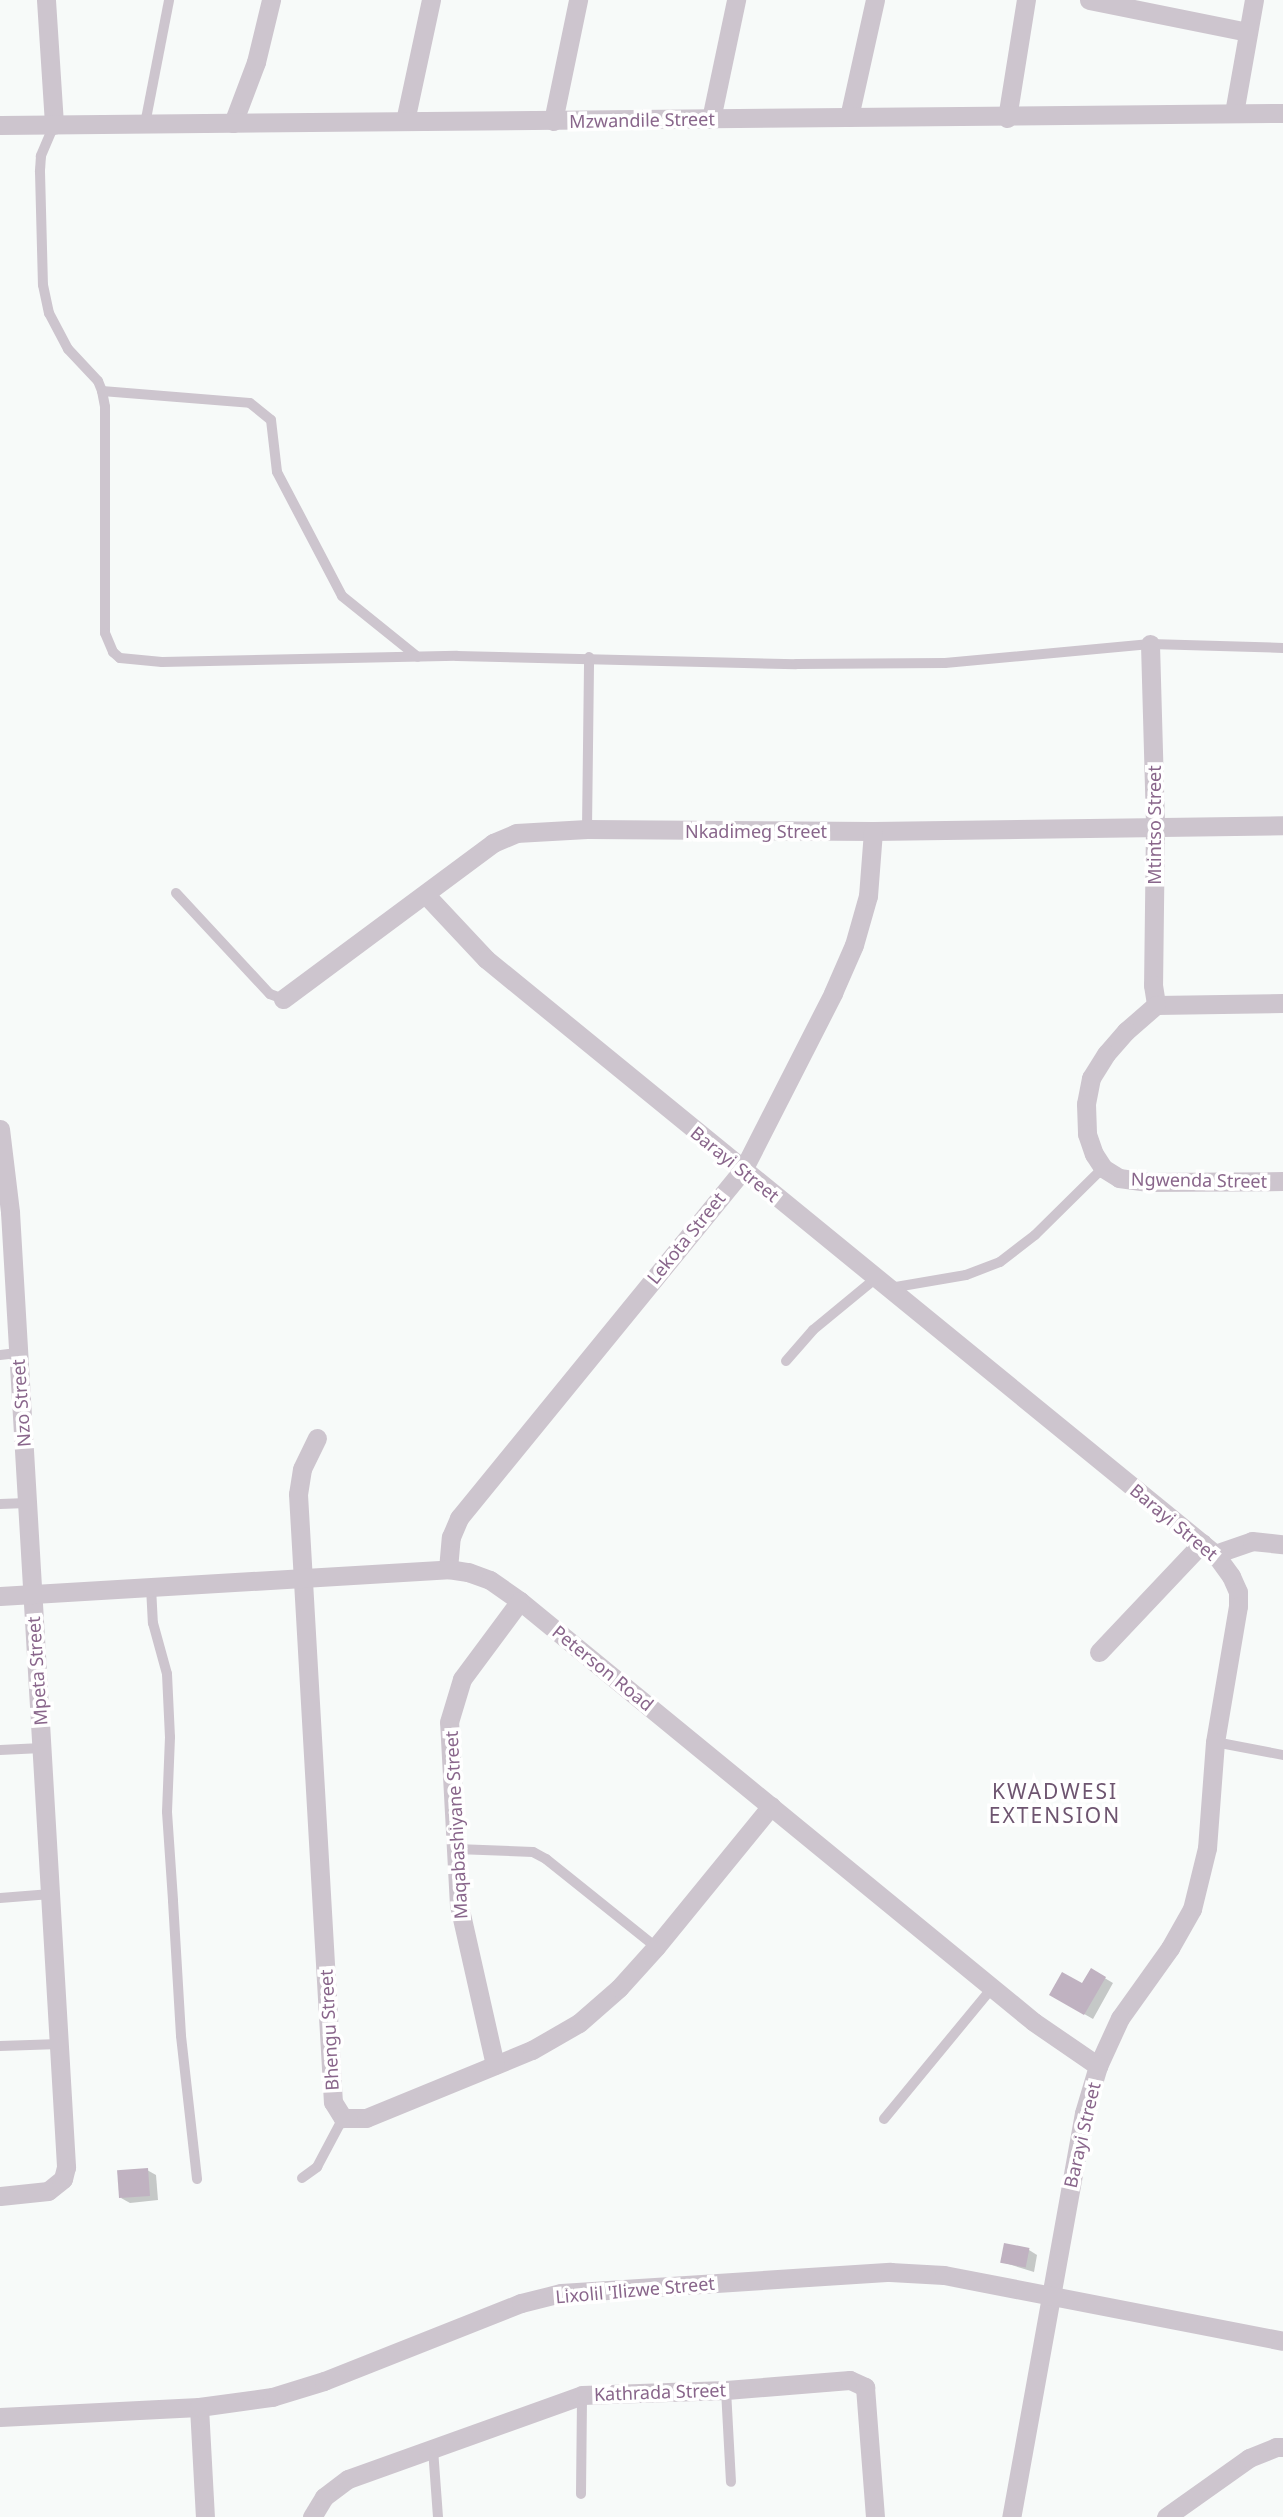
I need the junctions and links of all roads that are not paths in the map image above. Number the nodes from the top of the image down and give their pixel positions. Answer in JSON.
{"nodes":[{"id":1,"x":46,"y":0,"type":"edge"},
{"id":2,"x":169,"y":0,"type":"edge"},
{"id":3,"x":271,"y":0,"type":"edge"},
{"id":4,"x":431,"y":0,"type":"edge"},
{"id":5,"x":578,"y":0,"type":"edge"},
{"id":6,"x":736,"y":0,"type":"edge"},
{"id":7,"x":875,"y":0,"type":"edge"},
{"id":8,"x":1026,"y":0,"type":"edge"},
{"id":9,"x":1089,"y":0,"type":"edge"},
{"id":10,"x":1254,"y":0,"type":"edge"},
{"id":11,"x":1248,"y":32,"type":"junction"},
{"id":12,"x":1234,"y":113,"type":"junction"},
{"id":13,"x":1283,"y":113,"type":"edge"},
{"id":14,"x":849,"y":117,"type":"junction"},
{"id":15,"x":1007,"y":118,"type":"junction"},
{"id":16,"x":711,"y":119,"type":"junction"},
{"id":17,"x":405,"y":121,"type":"junction"},
{"id":18,"x":553,"y":121,"type":"junction"},
{"id":19,"x":145,"y":124,"type":"junction"},
{"id":20,"x":233,"y":124,"type":"junction"},
{"id":21,"x":0,"y":125,"type":"edge"},
{"id":22,"x":54,"y":125,"type":"junction"},
{"id":23,"x":102,"y":391,"type":"junction"},
{"id":24,"x":1150,"y":644,"type":"junction"},
{"id":25,"x":1283,"y":648,"type":"edge"},
{"id":26,"x":419,"y":657,"type":"junction"},
{"id":27,"x":589,"y":657,"type":"junction"},
{"id":28,"x":1283,"y":825,"type":"edge"},
{"id":29,"x":1155,"y":826,"type":"junction"},
{"id":30,"x":587,"y":829,"type":"junction"},
{"id":31,"x":873,"y":831,"type":"junction"},
{"id":32,"x":176,"y":892,"type":"dead end"},
{"id":33,"x":426,"y":895,"type":"junction"},
{"id":34,"x":283,"y":999,"type":"joint"},
{"id":35,"x":1283,"y":1003,"type":"edge"},
{"id":36,"x":1156,"y":1005,"type":"junction"},
{"id":37,"x":0,"y":1129,"type":"edge"},
{"id":38,"x":1103,"y":1168,"type":"junction"},
{"id":39,"x":743,"y":1170,"type":"junction"},
{"id":40,"x":1283,"y":1181,"type":"edge"},
{"id":41,"x":5,"y":1213,"type":"edge"},
{"id":42,"x":883,"y":1283,"type":"junction"},
{"id":43,"x":9,"y":1354,"type":"edge"},
{"id":44,"x":786,"y":1361,"type":"dead end"},
{"id":45,"x":317,"y":1438,"type":"dead end"},
{"id":46,"x":27,"y":1503,"type":"junction"},
{"id":47,"x":0,"y":1504,"type":"edge"},
{"id":48,"x":1283,"y":1544,"type":"edge"},
{"id":49,"x":1208,"y":1549,"type":"junction"},
{"id":50,"x":449,"y":1569,"type":"junction"},
{"id":51,"x":301,"y":1580,"type":"junction"},
{"id":52,"x":151,"y":1587,"type":"junction"},
{"id":53,"x":33,"y":1594,"type":"junction"},
{"id":54,"x":0,"y":1596,"type":"edge"},
{"id":55,"x":520,"y":1601,"type":"junction"},
{"id":56,"x":1098,"y":1652,"type":"dead end"},
{"id":57,"x":1215,"y":1742,"type":"junction"},
{"id":58,"x":42,"y":1748,"type":"junction"},
{"id":59,"x":0,"y":1750,"type":"edge"},
{"id":60,"x":1283,"y":1755,"type":"edge"},
{"id":61,"x":771,"y":1806,"type":"junction"},
{"id":62,"x":456,"y":1849,"type":"junction"},
{"id":63,"x":51,"y":1894,"type":"junction"},
{"id":64,"x":0,"y":1898,"type":"edge"},
{"id":65,"x":656,"y":1947,"type":"junction"},
{"id":66,"x":992,"y":1988,"type":"junction"},
{"id":67,"x":61,"y":2044,"type":"junction"},
{"id":68,"x":0,"y":2046,"type":"edge"},
{"id":69,"x":495,"y":2066,"type":"junction"},
{"id":70,"x":1098,"y":2066,"type":"junction"},
{"id":71,"x":343,"y":2118,"type":"junction"},
{"id":72,"x":884,"y":2119,"type":"dead end"},
{"id":73,"x":302,"y":2178,"type":"dead end"},
{"id":74,"x":197,"y":2179,"type":"dead end"},
{"id":75,"x":0,"y":2196,"type":"edge"},
{"id":76,"x":1049,"y":2297,"type":"junction"},
{"id":77,"x":1283,"y":2341,"type":"edge"},
{"id":78,"x":726,"y":2390,"type":"junction"},
{"id":79,"x":582,"y":2395,"type":"junction"},
{"id":80,"x":199,"y":2407,"type":"junction"},
{"id":81,"x":0,"y":2417,"type":"edge"},
{"id":82,"x":1283,"y":2447,"type":"edge"},
{"id":83,"x":433,"y":2448,"type":"junction"},
{"id":84,"x":731,"y":2482,"type":"dead end"},
{"id":85,"x":581,"y":2494,"type":"dead end"},
{"id":86,"x":205,"y":2517,"type":"edge"},
{"id":87,"x":312,"y":2517,"type":"edge"},
{"id":88,"x":438,"y":2517,"type":"edge"},
{"id":89,"x":876,"y":2517,"type":"edge"},
{"id":90,"x":1011,"y":2517,"type":"edge"},
{"id":91,"x":1166,"y":2517,"type":"edge"}],
"edges":[{"from":1,"to":22,"type":"street"},
{"from":2,"to":19,"type":"lane"},
{"from":3,"to":20,"type":"street"},
{"from":4,"to":17,"type":"street"},
{"from":5,"to":18,"type":"street"},
{"from":6,"to":16,"type":"street"},
{"from":7,"to":14,"type":"street"},
{"from":8,"to":15,"type":"street"},
{"from":9,"to":11,"type":"street"},
{"from":10,"to":11,"type":"street"},
{"from":11,"to":12,"type":"street"},
{"from":12,"to":13,"type":"street","name":"Mzwandile Street"},
{"from":12,"to":15,"type":"street","name":"Mzwandile Street"},
{"from":14,"to":15,"type":"street","name":"Mzwandile Street"},
{"from":14,"to":16,"type":"street","name":"Mzwandile Street"},
{"from":16,"to":18,"type":"street","name":"Mzwandile Street"},
{"from":17,"to":18,"type":"street","name":"Mzwandile Street"},
{"from":17,"to":20,"type":"street","name":"Mzwandile Street"},
{"from":19,"to":20,"type":"street","name":"Mzwandile Street"},
{"from":19,"to":22,"type":"street","name":"Mzwandile Street"},
{"from":21,"to":22,"type":"street","name":"Mzwandile Street"},
{"from":22,"to":23,"type":"lane"},
{"from":23,"to":26,"type":"lane"},
{"from":23,"to":26,"type":"lane"},
{"from":24,"to":25,"type":"lane"},
{"from":24,"to":27,"type":"lane"},
{"from":24,"to":29,"type":"street","name":"Mtintso Street"},
{"from":26,"to":27,"type":"lane"},
{"from":27,"to":30,"type":"lane"},
{"from":28,"to":29,"type":"street","name":"Nkadimeg Street"},
{"from":29,"to":31,"type":"street","name":"Nkadimeg Street"},
{"from":29,"to":36,"type":"street","name":"Mtintso Street"},
{"from":30,"to":31,"type":"street","name":"Nkadimeg Street"},
{"from":30,"to":33,"type":"street","name":"Nkadimeg Street"},
{"from":31,"to":39,"type":"street","name":"Lekota Street"},
{"from":32,"to":34,"type":"lane"},
{"from":33,"to":34,"type":"street","name":"Nkadimeg Street"},
{"from":33,"to":39,"type":"street","name":"Barayi Street"},
{"from":35,"to":36,"type":"street"},
{"from":36,"to":38,"type":"street"},
{"from":37,"to":41,"type":"street","name":"Nzo Street"},
{"from":38,"to":40,"type":"street","name":"Ngwenda Street"},
{"from":38,"to":42,"type":"lane"},
{"from":39,"to":42,"type":"street","name":"Barayi Street"},
{"from":39,"to":50,"type":"street","name":"Lekota Street"},
{"from":41,"to":43,"type":"street","name":"Nzo Street"},
{"from":42,"to":44,"type":"lane"},
{"from":42,"to":49,"type":"street","name":"Barayi Street"},
{"from":43,"to":46,"type":"street","name":"Nzo Street"},
{"from":45,"to":51,"type":"street","name":"Bhengu Street"},
{"from":46,"to":47,"type":"lane"},
{"from":46,"to":53,"type":"street","name":"Nzo Street"},
{"from":48,"to":49,"type":"street"},
{"from":49,"to":56,"type":"street"},
{"from":49,"to":57,"type":"street","name":"Barayi Street"},
{"from":50,"to":51,"type":"street","name":"Peterson Road"},
{"from":50,"to":55,"type":"street","name":"Peterson Road"},
{"from":51,"to":52,"type":"street","name":"Peterson Road"},
{"from":51,"to":71,"type":"street","name":"Bhengu Street"},
{"from":52,"to":53,"type":"street","name":"Peterson Road"},
{"from":52,"to":74,"type":"lane"},
{"from":53,"to":54,"type":"street","name":"Peterson Road"},
{"from":53,"to":58,"type":"street","name":"Mpeta Street"},
{"from":55,"to":61,"type":"street","name":"Peterson Road"},
{"from":55,"to":62,"type":"street","name":"Maqabashiyane Street"},
{"from":57,"to":60,"type":"lane"},
{"from":57,"to":70,"type":"street","name":"Barayi Street"},
{"from":58,"to":59,"type":"lane","name":"Mpeta Street"},
{"from":58,"to":63,"type":"street","name":"Mpeta Street"},
{"from":61,"to":65,"type":"street"},
{"from":61,"to":66,"type":"street","name":"Peterson Road"},
{"from":62,"to":65,"type":"lane"},
{"from":62,"to":69,"type":"street","name":"Maqabashiyane Street"},
{"from":63,"to":64,"type":"lane"},
{"from":63,"to":67,"type":"street","name":"Mpeta Street"},
{"from":65,"to":69,"type":"street"},
{"from":66,"to":70,"type":"street","name":"Peterson Road"},
{"from":66,"to":72,"type":"lane"},
{"from":67,"to":68,"type":"lane"},
{"from":67,"to":75,"type":"street","name":"Mpeta Street"},
{"from":69,"to":71,"type":"street"},
{"from":70,"to":76,"type":"street","name":"Barayi Street"},
{"from":71,"to":73,"type":"lane"},
{"from":76,"to":77,"type":"street","name":"Lixolil 'Ilizwe Street"},
{"from":76,"to":80,"type":"street","name":"Lixolil 'Ilizwe Street"},
{"from":76,"to":90,"type":"street","name":"Barayi Street"},
{"from":78,"to":79,"type":"street","name":"Kathrada Street"},
{"from":78,"to":84,"type":"lane"},
{"from":78,"to":89,"type":"street","name":"Kathrada Street"},
{"from":79,"to":83,"type":"street","name":"Kathrada Street"},
{"from":79,"to":85,"type":"lane"},
{"from":80,"to":81,"type":"street","name":"Lixolil 'Ilizwe Street"},
{"from":80,"to":86,"type":"street"},
{"from":82,"to":91,"type":"street"},
{"from":83,"to":87,"type":"street","name":"Kathrada Street"},
{"from":83,"to":88,"type":"lane"}]}
